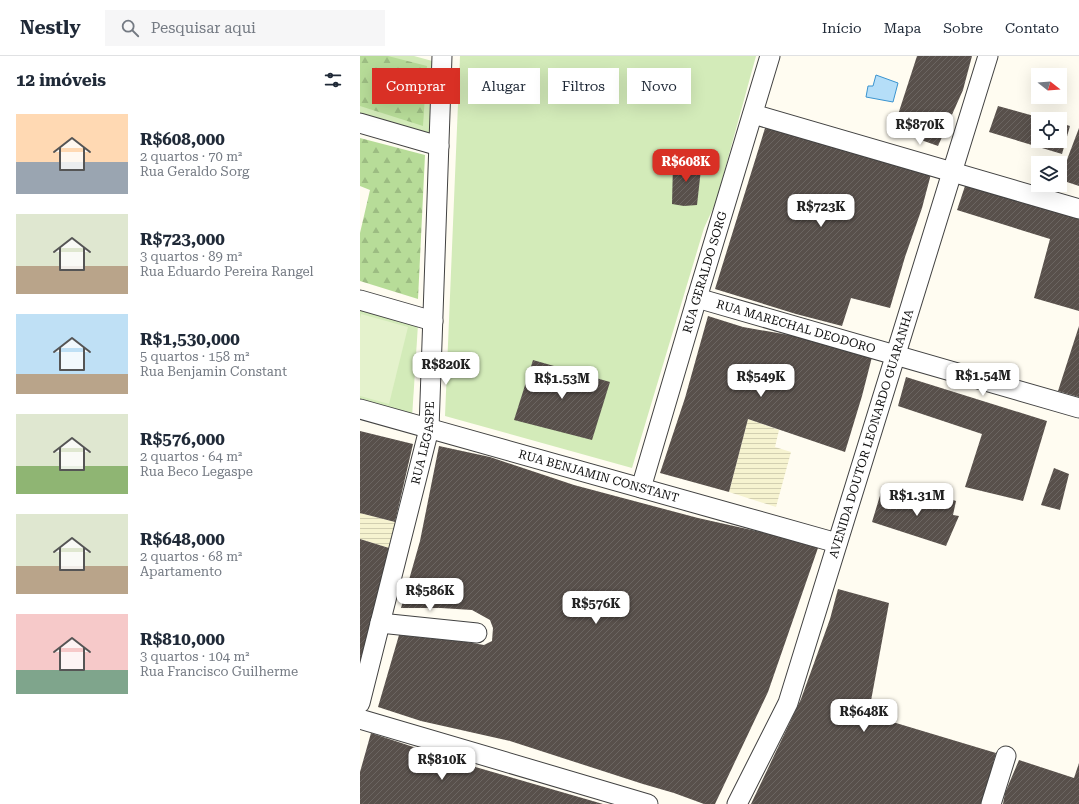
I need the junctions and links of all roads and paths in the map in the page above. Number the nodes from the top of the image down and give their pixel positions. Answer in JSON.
{"nodes":[{"id":1,"x":441,"y":56,"type":"edge"},
{"id":2,"x":770,"y":56,"type":"edge"},
{"id":3,"x":988,"y":56,"type":"edge"},
{"id":4,"x":753,"y":114,"type":"junction"},
{"id":5,"x":360,"y":123,"type":"edge"},
{"id":6,"x":439,"y":146,"type":"junction"},
{"id":7,"x":952,"y":172,"type":"junction"},
{"id":8,"x":1079,"y":209,"type":"edge"},
{"id":9,"x":697,"y":298,"type":"junction"},
{"id":10,"x":360,"y":300,"type":"edge"},
{"id":11,"x":433,"y":321,"type":"junction"},
{"id":12,"x":895,"y":356,"type":"junction"},
{"id":13,"x":1079,"y":408,"type":"edge"},
{"id":14,"x":360,"y":409,"type":"edge"},
{"id":15,"x":429,"y":429,"type":"junction"},
{"id":16,"x":641,"y":488,"type":"junction"},
{"id":17,"x":837,"y":543,"type":"junction"},
{"id":18,"x":380,"y":623,"type":"junction"},
{"id":19,"x":477,"y":633,"type":"dead end"},
{"id":20,"x":360,"y":703,"type":"edge"},
{"id":21,"x":360,"y":719,"type":"edge"},
{"id":22,"x":1006,"y":756,"type":"dead end"},
{"id":23,"x":648,"y":804,"type":"edge"},
{"id":24,"x":738,"y":804,"type":"edge"},
{"id":25,"x":991,"y":804,"type":"edge"}],
"edges":[{"from":1,"to":6,"type":"street","name":"RUA LEGASPE"},
{"from":2,"to":4,"type":"street","name":"RUA GERALDO SORG"},
{"from":3,"to":7,"type":"street","name":"AVENIDA DOUTOR LEONARDO GUARANHA"},
{"from":4,"to":7,"type":"street"},
{"from":4,"to":9,"type":"street","name":"RUA GERALDO SORG"},
{"from":5,"to":6,"type":"street"},
{"from":6,"to":11,"type":"street","name":"RUA LEGASPE"},
{"from":7,"to":8,"type":"street"},
{"from":7,"to":12,"type":"street","name":"AVENIDA DOUTOR LEONARDO GUARANHA"},
{"from":9,"to":12,"type":"street","name":"RUA MARECHAL DEODORO"},
{"from":9,"to":16,"type":"street","name":"RUA GERALDO SORG"},
{"from":10,"to":11,"type":"street"},
{"from":11,"to":15,"type":"street","name":"RUA LEGASPE"},
{"from":12,"to":13,"type":"street","name":"RUA MARECHAL DEODORO"},
{"from":12,"to":17,"type":"street","name":"AVENIDA DOUTOR LEONARDO GUARANHA"},
{"from":14,"to":15,"type":"street","name":"RUA BENJAMIN CONSTANT"},
{"from":15,"to":16,"type":"street","name":"RUA BENJAMIN CONSTANT"},
{"from":15,"to":18,"type":"street","name":"RUA LEGASPE"},
{"from":16,"to":17,"type":"street","name":"RUA BENJAMIN CONSTANT"},
{"from":17,"to":24,"type":"street","name":"AVENIDA DOUTOR LEONARDO GUARANHA"},
{"from":18,"to":19,"type":"street"},
{"from":18,"to":20,"type":"street","name":"RUA LEGASPE"},
{"from":21,"to":23,"type":"street"},
{"from":22,"to":25,"type":"street"}]}
